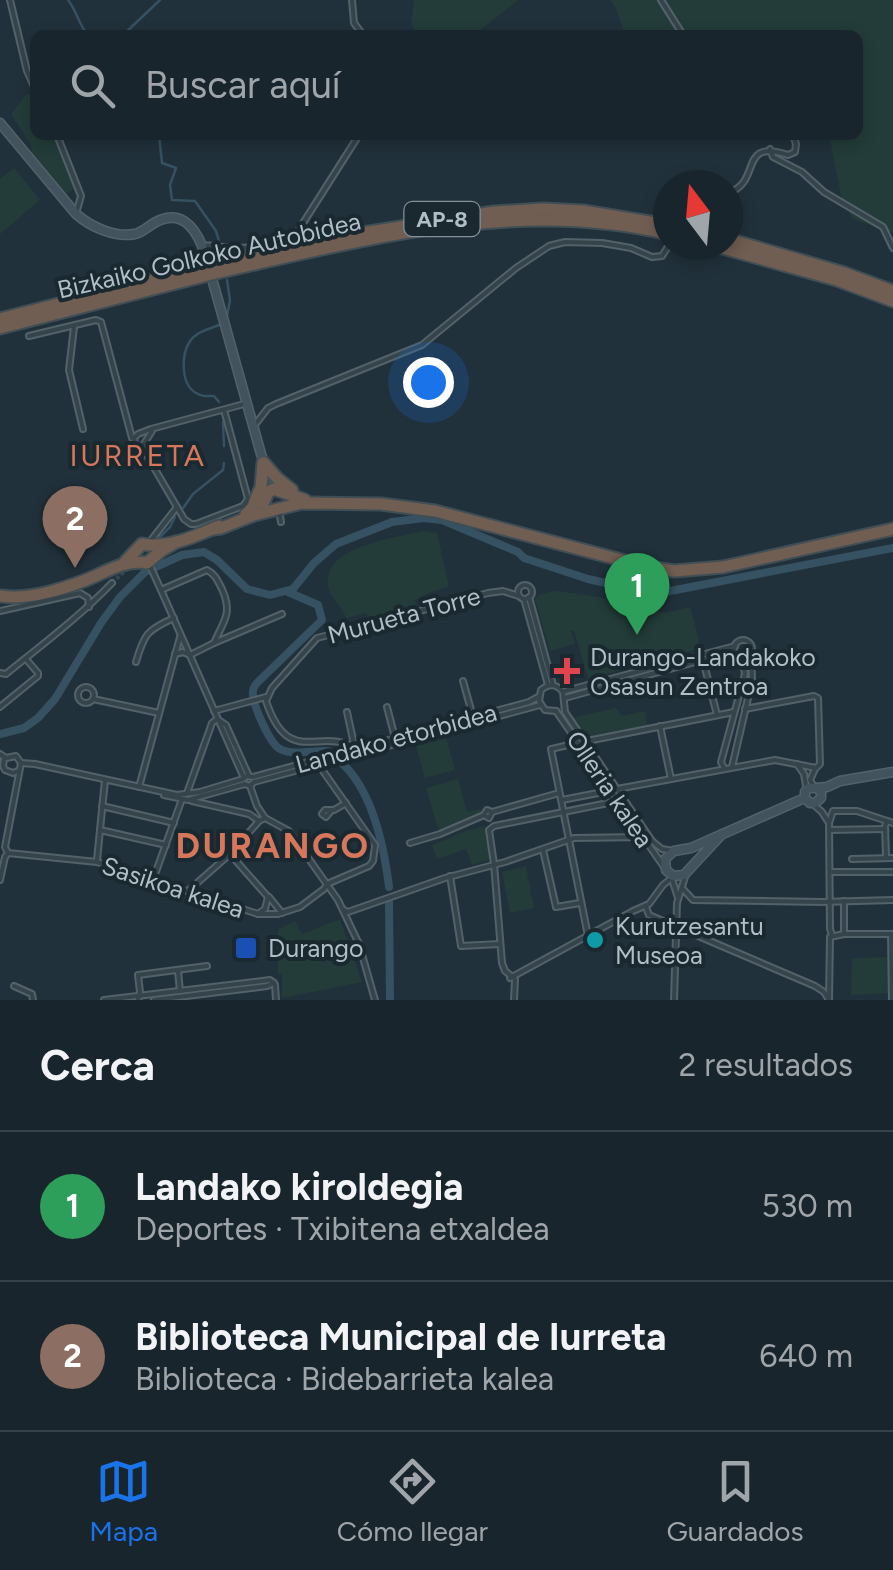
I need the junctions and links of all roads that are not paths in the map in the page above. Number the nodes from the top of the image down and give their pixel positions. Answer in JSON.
{"nodes":[{"id":1,"x":10,"y":0,"type":"edge"},
{"id":2,"x":352,"y":0,"type":"edge"},
{"id":3,"x":661,"y":0,"type":"edge"},
{"id":4,"x":359,"y":30,"type":"edge"},
{"id":5,"x":680,"y":30,"type":"edge"},
{"id":6,"x":30,"y":78,"type":"edge"},
{"id":7,"x":0,"y":122,"type":"edge"},
{"id":8,"x":59,"y":140,"type":"edge"},
{"id":9,"x":357,"y":140,"type":"edge"},
{"id":10,"x":794,"y":140,"type":"edge"},
{"id":11,"x":770,"y":150,"type":"junction"},
{"id":12,"x":743,"y":184,"type":"edge"},
{"id":13,"x":76,"y":214,"type":"junction"},
{"id":14,"x":653,"y":223,"type":"edge"},
{"id":15,"x":653,"y":237,"type":"edge"},
{"id":16,"x":743,"y":243,"type":"edge"},
{"id":17,"x":893,"y":248,"type":"edge"},
{"id":18,"x":743,"y":254,"type":"edge"},
{"id":19,"x":205,"y":256,"type":"junction"},
{"id":20,"x":653,"y":257,"type":"edge"},
{"id":21,"x":220,"y":268,"type":"junction"},
{"id":22,"x":893,"y":291,"type":"edge"},
{"id":23,"x":893,"y":300,"type":"edge"},
{"id":24,"x":0,"y":319,"type":"edge"},
{"id":25,"x":74,"y":326,"type":"junction"},
{"id":26,"x":0,"y":328,"type":"edge"},
{"id":27,"x":29,"y":336,"type":"dead end"},
{"id":28,"x":237,"y":370,"type":"junction"},
{"id":29,"x":242,"y":383,"type":"junction"},
{"id":30,"x":244,"y":404,"type":"junction"},
{"id":31,"x":224,"y":410,"type":"junction"},
{"id":32,"x":83,"y":428,"type":"dead end"},
{"id":33,"x":156,"y":428,"type":"junction"},
{"id":34,"x":254,"y":428,"type":"junction"},
{"id":35,"x":138,"y":436,"type":"junction"},
{"id":36,"x":147,"y":439,"type":"junction"},
{"id":37,"x":142,"y":446,"type":"junction"},
{"id":38,"x":263,"y":460,"type":"junction"},
{"id":39,"x":282,"y":492,"type":"junction"},
{"id":40,"x":265,"y":496,"type":"junction"},
{"id":41,"x":334,"y":502,"type":"junction"},
{"id":42,"x":177,"y":506,"type":"junction"},
{"id":43,"x":279,"y":513,"type":"junction"},
{"id":44,"x":213,"y":529,"type":"junction"},
{"id":45,"x":893,"y":532,"type":"edge"},
{"id":46,"x":147,"y":556,"type":"junction"},
{"id":47,"x":112,"y":583,"type":"tunnel mouth"},
{"id":48,"x":161,"y":590,"type":"junction"},
{"id":49,"x":4,"y":598,"type":"edge"},
{"id":50,"x":89,"y":606,"type":"junction"},
{"id":51,"x":0,"y":611,"type":"edge"},
{"id":52,"x":282,"y":614,"type":"dead end"},
{"id":53,"x":174,"y":618,"type":"junction"},
{"id":54,"x":180,"y":632,"type":"junction"},
{"id":55,"x":214,"y":644,"type":"junction"},
{"id":56,"x":734,"y":646,"type":"junction"},
{"id":57,"x":751,"y":652,"type":"junction"},
{"id":58,"x":176,"y":654,"type":"junction"},
{"id":59,"x":736,"y":654,"type":"junction"},
{"id":60,"x":190,"y":655,"type":"junction"},
{"id":61,"x":26,"y":658,"type":"junction"},
{"id":62,"x":742,"y":658,"type":"junction"},
{"id":63,"x":136,"y":662,"type":"dead end"},
{"id":64,"x":705,"y":668,"type":"dead end"},
{"id":65,"x":0,"y":673,"type":"edge"},
{"id":66,"x":462,"y":681,"type":"dead end"},
{"id":67,"x":550,"y":686,"type":"junction"},
{"id":68,"x":564,"y":695,"type":"junction"},
{"id":69,"x":264,"y":697,"type":"junction"},
{"id":70,"x":538,"y":698,"type":"junction"},
{"id":71,"x":94,"y":700,"type":"dead end"},
{"id":72,"x":540,"y":704,"type":"junction"},
{"id":73,"x":563,"y":705,"type":"junction"},
{"id":74,"x":0,"y":707,"type":"edge"},
{"id":75,"x":387,"y":707,"type":"dead end"},
{"id":76,"x":745,"y":710,"type":"junction"},
{"id":77,"x":214,"y":711,"type":"junction"},
{"id":78,"x":556,"y":711,"type":"junction"},
{"id":79,"x":346,"y":712,"type":"dead end"},
{"id":80,"x":734,"y":712,"type":"junction"},
{"id":81,"x":159,"y":713,"type":"junction"},
{"id":82,"x":717,"y":715,"type":"junction"},
{"id":83,"x":472,"y":718,"type":"junction"},
{"id":84,"x":217,"y":720,"type":"junction"},
{"id":85,"x":660,"y":726,"type":"junction"},
{"id":86,"x":396,"y":738,"type":"junction"},
{"id":87,"x":579,"y":738,"type":"junction"},
{"id":88,"x":585,"y":742,"type":"junction"},
{"id":89,"x":355,"y":750,"type":"junction"},
{"id":90,"x":3,"y":756,"type":"edge"},
{"id":91,"x":333,"y":756,"type":"junction"},
{"id":92,"x":346,"y":757,"type":"junction"},
{"id":93,"x":21,"y":763,"type":"junction"},
{"id":94,"x":321,"y":764,"type":"junction"},
{"id":95,"x":796,"y":764,"type":"junction"},
{"id":96,"x":2,"y":766,"type":"edge"},
{"id":97,"x":732,"y":767,"type":"junction"},
{"id":98,"x":816,"y":768,"type":"junction"},
{"id":99,"x":724,"y":769,"type":"junction"},
{"id":100,"x":18,"y":771,"type":"junction"},
{"id":101,"x":893,"y":772,"type":"edge"},
{"id":102,"x":671,"y":779,"type":"junction"},
{"id":103,"x":105,"y":780,"type":"junction"},
{"id":104,"x":248,"y":780,"type":"junction"},
{"id":105,"x":606,"y":784,"type":"junction"},
{"id":106,"x":139,"y":788,"type":"junction"},
{"id":107,"x":617,"y":789,"type":"junction"},
{"id":108,"x":815,"y":793,"type":"junction"},
{"id":109,"x":560,"y":794,"type":"junction"},
{"id":110,"x":185,"y":798,"type":"junction"},
{"id":111,"x":562,"y":800,"type":"junction"},
{"id":112,"x":618,"y":801,"type":"junction"},
{"id":113,"x":346,"y":803,"type":"junction"},
{"id":114,"x":102,"y":806,"type":"junction"},
{"id":115,"x":257,"y":806,"type":"junction"},
{"id":116,"x":331,"y":811,"type":"dead end"},
{"id":117,"x":833,"y":811,"type":"junction"},
{"id":118,"x":564,"y":813,"type":"junction"},
{"id":119,"x":248,"y":814,"type":"junction"},
{"id":120,"x":262,"y":819,"type":"junction"},
{"id":121,"x":890,"y":822,"type":"edge"},
{"id":122,"x":174,"y":823,"type":"junction"},
{"id":123,"x":634,"y":825,"type":"junction"},
{"id":124,"x":830,"y":827,"type":"junction"},
{"id":125,"x":100,"y":830,"type":"junction"},
{"id":126,"x":885,"y":830,"type":"junction"},
{"id":127,"x":566,"y":834,"type":"junction"},
{"id":128,"x":722,"y":834,"type":"junction"},
{"id":129,"x":643,"y":837,"type":"junction"},
{"id":130,"x":574,"y":838,"type":"junction"},
{"id":131,"x":628,"y":838,"type":"junction"},
{"id":132,"x":652,"y":840,"type":"junction"},
{"id":133,"x":565,"y":842,"type":"junction"},
{"id":134,"x":410,"y":843,"type":"dead end"},
{"id":135,"x":166,"y":845,"type":"junction"},
{"id":136,"x":543,"y":850,"type":"junction"},
{"id":137,"x":677,"y":851,"type":"junction"},
{"id":138,"x":4,"y":852,"type":"edge"},
{"id":139,"x":230,"y":854,"type":"junction"},
{"id":140,"x":852,"y":858,"type":"dead end"},
{"id":141,"x":889,"y":858,"type":"edge"},
{"id":142,"x":97,"y":862,"type":"junction"},
{"id":143,"x":494,"y":864,"type":"junction"},
{"id":144,"x":688,"y":871,"type":"junction"},
{"id":145,"x":831,"y":872,"type":"junction"},
{"id":146,"x":893,"y":872,"type":"edge"},
{"id":147,"x":669,"y":873,"type":"junction"},
{"id":148,"x":450,"y":876,"type":"junction"},
{"id":149,"x":0,"y":880,"type":"edge"},
{"id":150,"x":154,"y":880,"type":"junction"},
{"id":151,"x":328,"y":884,"type":"junction"},
{"id":152,"x":663,"y":885,"type":"junction"},
{"id":153,"x":194,"y":887,"type":"junction"},
{"id":154,"x":682,"y":888,"type":"junction"},
{"id":155,"x":185,"y":891,"type":"junction"},
{"id":156,"x":197,"y":895,"type":"junction"},
{"id":157,"x":268,"y":897,"type":"junction"},
{"id":158,"x":678,"y":898,"type":"junction"},
{"id":159,"x":893,"y":900,"type":"edge"},
{"id":160,"x":844,"y":901,"type":"junction"},
{"id":161,"x":830,"y":902,"type":"junction"},
{"id":162,"x":580,"y":904,"type":"junction"},
{"id":163,"x":646,"y":909,"type":"junction"},
{"id":164,"x":344,"y":910,"type":"junction"},
{"id":165,"x":282,"y":913,"type":"junction"},
{"id":166,"x":258,"y":914,"type":"junction"},
{"id":167,"x":675,"y":926,"type":"junction"},
{"id":168,"x":844,"y":934,"type":"junction"},
{"id":169,"x":892,"y":934,"type":"edge"},
{"id":170,"x":832,"y":935,"type":"junction"},
{"id":171,"x":588,"y":936,"type":"junction"},
{"id":172,"x":500,"y":944,"type":"junction"},
{"id":173,"x":206,"y":966,"type":"dead end"},
{"id":174,"x":178,"y":970,"type":"junction"},
{"id":175,"x":512,"y":977,"type":"junction"},
{"id":176,"x":274,"y":983,"type":"junction"},
{"id":177,"x":14,"y":986,"type":"dead end"},
{"id":178,"x":180,"y":991,"type":"junction"},
{"id":179,"x":34,"y":996,"type":"edge"},
{"id":180,"x":138,"y":998,"type":"edge"},
{"id":181,"x":104,"y":1000,"type":"edge"},
{"id":182,"x":154,"y":1000,"type":"edge"},
{"id":183,"x":276,"y":1000,"type":"edge"},
{"id":184,"x":375,"y":1000,"type":"edge"},
{"id":185,"x":514,"y":1000,"type":"edge"},
{"id":186,"x":674,"y":1000,"type":"edge"},
{"id":187,"x":829,"y":1000,"type":"edge"},
{"id":188,"x":892,"y":1000,"type":"edge"}],
"edges":[{"from":1,"to":6,"type":"street"},
{"from":2,"to":4,"type":"street"},
{"from":3,"to":5,"type":"street"},
{"from":7,"to":13,"type":"street"},
{"from":8,"to":13,"type":"street"},
{"from":9,"to":19,"type":"street"},
{"from":10,"to":11,"type":"street"},
{"from":11,"to":12,"type":"street"},
{"from":11,"to":17,"type":"street"},
{"from":13,"to":19,"type":"street"},
{"from":14,"to":21,"type":"highway","name":"Bizkaiko Golkoko Autobidea","number":"AP-8"},
{"from":15,"to":21,"type":"highway","name":"Bizkaiko Golkoko Autobidea","number":"AP-8"},
{"from":16,"to":22,"type":"highway"},
{"from":18,"to":23,"type":"highway"},
{"from":19,"to":21,"type":"highway","name":"Bizkaiko Golkoko Autobidea","number":"AP-8","bridge":true},
{"from":19,"to":24,"type":"highway","name":"Bizkaiko Golkoko Autobidea","number":"AP-8"},
{"from":19,"to":26,"type":"highway","name":"Bizkaiko Golkoko Autobidea","number":"AP-8"},
{"from":19,"to":28,"type":"street"},
{"from":20,"to":34,"type":"street"},
{"from":25,"to":27,"type":"street"},
{"from":25,"to":32,"type":"street"},
{"from":25,"to":35,"type":"street"},
{"from":28,"to":29,"type":"street"},
{"from":28,"to":30,"type":"street"},
{"from":29,"to":30,"type":"street"},
{"from":29,"to":34,"type":"street"},
{"from":30,"to":31,"type":"street"},
{"from":30,"to":34,"type":"street"},
{"from":30,"to":34,"type":"street"},
{"from":31,"to":33,"type":"street"},
{"from":31,"to":42,"type":"street"},
{"from":33,"to":35,"type":"street"},
{"from":33,"to":36,"type":"street"},
{"from":34,"to":38,"type":"street"},
{"from":35,"to":36,"type":"street"},
{"from":35,"to":37,"type":"street"},
{"from":36,"to":37,"type":"street"},
{"from":37,"to":42,"type":"street"},
{"from":38,"to":39,"type":"street"},
{"from":38,"to":40,"type":"street"},
{"from":38,"to":41,"type":"highway"},
{"from":38,"to":44,"type":"highway"},
{"from":39,"to":40,"type":"highway"},
{"from":39,"to":41,"type":"highway"},
{"from":39,"to":43,"type":"highway"},
{"from":40,"to":43,"type":"highway"},
{"from":40,"to":44,"type":"highway"},
{"from":41,"to":43,"type":"highway"},
{"from":41,"to":45,"type":"highway"},
{"from":42,"to":46,"type":"street"},
{"from":43,"to":44,"type":"highway"},
{"from":44,"to":46,"type":"highway"},
{"from":46,"to":48,"type":"street"},
{"from":46,"to":49,"type":"highway"},
{"from":47,"to":50,"type":"street"},
{"from":48,"to":53,"type":"street"},
{"from":48,"to":55,"type":"street"},
{"from":50,"to":51,"type":"street"},
{"from":50,"to":61,"type":"street"},
{"from":52,"to":55,"type":"street"},
{"from":53,"to":54,"type":"street"},
{"from":53,"to":63,"type":"street"},
{"from":54,"to":58,"type":"street"},
{"from":54,"to":60,"type":"street"},
{"from":55,"to":60,"type":"street"},
{"from":56,"to":57,"type":"street"},
{"from":56,"to":59,"type":"street"},
{"from":56,"to":68,"type":"street"},
{"from":57,"to":62,"type":"street"},
{"from":57,"to":76,"type":"street"},
{"from":58,"to":60,"type":"street"},
{"from":58,"to":81,"type":"street"},
{"from":59,"to":62,"type":"street"},
{"from":59,"to":68,"type":"street"},
{"from":60,"to":77,"type":"street"},
{"from":61,"to":65,"type":"street"},
{"from":61,"to":74,"type":"street"},
{"from":62,"to":80,"type":"street"},
{"from":64,"to":82,"type":"street"},
{"from":66,"to":83,"type":"street"},
{"from":67,"to":68,"type":"street"},
{"from":67,"to":69,"type":"street","name":"Murueta Torre"},
{"from":67,"to":70,"type":"street"},
{"from":68,"to":73,"type":"street"},
{"from":69,"to":77,"type":"street"},
{"from":69,"to":89,"type":"street"},
{"from":70,"to":72,"type":"street"},
{"from":70,"to":83,"type":"street","name":"Landako etorbidea"},
{"from":71,"to":81,"type":"street"},
{"from":72,"to":78,"type":"street"},
{"from":72,"to":92,"type":"street","name":"Landako etorbidea"},
{"from":73,"to":78,"type":"street"},
{"from":73,"to":87,"type":"street","name":"Olleria kalea"},
{"from":75,"to":86,"type":"street"},
{"from":76,"to":97,"type":"street"},
{"from":76,"to":98,"type":"street"},
{"from":77,"to":84,"type":"street"},
{"from":78,"to":87,"type":"street","name":"Olleria kalea"},
{"from":79,"to":89,"type":"street"},
{"from":80,"to":82,"type":"street"},
{"from":80,"to":99,"type":"street"},
{"from":81,"to":106,"type":"street"},
{"from":82,"to":85,"type":"street"},
{"from":83,"to":86,"type":"street","name":"Landako etorbidea"},
{"from":84,"to":104,"type":"street"},
{"from":84,"to":110,"type":"street"},
{"from":85,"to":88,"type":"street"},
{"from":85,"to":102,"type":"street"},
{"from":86,"to":89,"type":"street","name":"Landako etorbidea"},
{"from":87,"to":88,"type":"street","name":"Olleria kalea"},
{"from":87,"to":105,"type":"street","name":"Olleria kalea"},
{"from":87,"to":109,"type":"street"},
{"from":88,"to":107,"type":"street","name":"Olleria kalea"},
{"from":89,"to":91,"type":"street","name":"Landako etorbidea"},
{"from":89,"to":92,"type":"street"},
{"from":90,"to":93,"type":"street"},
{"from":90,"to":96,"type":"street"},
{"from":91,"to":94,"type":"street"},
{"from":91,"to":104,"type":"street","name":"Landako etorbidea"},
{"from":92,"to":94,"type":"street","name":"Landako etorbidea"},
{"from":93,"to":100,"type":"street"},
{"from":93,"to":103,"type":"street"},
{"from":94,"to":104,"type":"street","name":"Landako etorbidea"},
{"from":94,"to":113,"type":"street"},
{"from":95,"to":97,"type":"street"},
{"from":95,"to":98,"type":"street"},
{"from":95,"to":108,"type":"street"},
{"from":96,"to":100,"type":"street"},
{"from":97,"to":99,"type":"street"},
{"from":98,"to":108,"type":"street"},
{"from":99,"to":102,"type":"street"},
{"from":100,"to":138,"type":"street"},
{"from":101,"to":108,"type":"street"},
{"from":102,"to":107,"type":"street"},
{"from":103,"to":106,"type":"street"},
{"from":103,"to":114,"type":"street"},
{"from":104,"to":110,"type":"street","name":"Landako etorbidea"},
{"from":104,"to":115,"type":"street"},
{"from":105,"to":111,"type":"street"},
{"from":105,"to":112,"type":"street","name":"Olleria kalea"},
{"from":106,"to":110,"type":"street"},
{"from":107,"to":132,"type":"street","name":"Olleria kalea"},
{"from":108,"to":117,"type":"street"},
{"from":108,"to":124,"type":"street"},
{"from":108,"to":128,"type":"street"},
{"from":109,"to":111,"type":"street"},
{"from":109,"to":134,"type":"street"},
{"from":110,"to":119,"type":"street"},
{"from":110,"to":122,"type":"street"},
{"from":111,"to":118,"type":"street"},
{"from":112,"to":118,"type":"street"},
{"from":112,"to":123,"type":"street","name":"Olleria kalea"},
{"from":113,"to":116,"type":"street"},
{"from":113,"to":151,"type":"street","name":"Sasikoa kalea"},
{"from":114,"to":122,"type":"street"},
{"from":114,"to":125,"type":"street"},
{"from":115,"to":119,"type":"street"},
{"from":115,"to":120,"type":"street"},
{"from":117,"to":121,"type":"street"},
{"from":117,"to":124,"type":"street"},
{"from":118,"to":127,"type":"street"},
{"from":118,"to":143,"type":"street"},
{"from":119,"to":120,"type":"street"},
{"from":120,"to":139,"type":"street"},
{"from":120,"to":151,"type":"street"},
{"from":121,"to":126,"type":"street"},
{"from":122,"to":135,"type":"street"},
{"from":123,"to":129,"type":"street","name":"Olleria kalea"},
{"from":123,"to":131,"type":"street"},
{"from":124,"to":126,"type":"street"},
{"from":124,"to":145,"type":"street"},
{"from":125,"to":135,"type":"street"},
{"from":125,"to":142,"type":"street"},
{"from":126,"to":141,"type":"street"},
{"from":127,"to":130,"type":"street"},
{"from":127,"to":133,"type":"street"},
{"from":128,"to":137,"type":"street"},
{"from":128,"to":144,"type":"street"},
{"from":129,"to":131,"type":"street"},
{"from":129,"to":132,"type":"street"},
{"from":129,"to":147,"type":"street","name":"Olleria kalea"},
{"from":130,"to":131,"type":"street"},
{"from":130,"to":133,"type":"street"},
{"from":132,"to":137,"type":"street","name":"Olleria kalea"},
{"from":133,"to":136,"type":"street"},
{"from":133,"to":162,"type":"street"},
{"from":135,"to":150,"type":"street"},
{"from":136,"to":143,"type":"street"},
{"from":136,"to":162,"type":"street"},
{"from":137,"to":144,"type":"street"},
{"from":137,"to":147,"type":"street"},
{"from":138,"to":142,"type":"street","name":"Sasikoa kalea"},
{"from":138,"to":149,"type":"street"},
{"from":139,"to":153,"type":"street"},
{"from":139,"to":157,"type":"street"},
{"from":140,"to":141,"type":"street"},
{"from":142,"to":150,"type":"street","name":"Sasikoa kalea"},
{"from":143,"to":148,"type":"street"},
{"from":143,"to":172,"type":"street"},
{"from":144,"to":147,"type":"street"},
{"from":144,"to":154,"type":"street"},
{"from":145,"to":146,"type":"street"},
{"from":145,"to":161,"type":"street"},
{"from":147,"to":152,"type":"street"},
{"from":147,"to":152,"type":"street"},
{"from":147,"to":158,"type":"street","name":"Olleria kalea"},
{"from":148,"to":164,"type":"street"},
{"from":148,"to":172,"type":"street"},
{"from":150,"to":155,"type":"street","name":"Sasikoa kalea"},
{"from":151,"to":164,"type":"street"},
{"from":151,"to":165,"type":"street","name":"Sasikoa kalea"},
{"from":152,"to":163,"type":"street"},
{"from":153,"to":155,"type":"street"},
{"from":153,"to":156,"type":"street"},
{"from":154,"to":158,"type":"street"},
{"from":154,"to":161,"type":"street"},
{"from":155,"to":156,"type":"street","name":"Sasikoa kalea"},
{"from":156,"to":166,"type":"street","name":"Sasikoa kalea"},
{"from":157,"to":165,"type":"street"},
{"from":157,"to":166,"type":"street"},
{"from":158,"to":167,"type":"street"},
{"from":159,"to":160,"type":"street"},
{"from":160,"to":161,"type":"street"},
{"from":160,"to":168,"type":"street"},
{"from":161,"to":170,"type":"street"},
{"from":162,"to":171,"type":"street"},
{"from":163,"to":167,"type":"street"},
{"from":163,"to":171,"type":"street"},
{"from":164,"to":184,"type":"street"},
{"from":165,"to":166,"type":"street","name":"Sasikoa kalea"},
{"from":167,"to":186,"type":"street"},
{"from":167,"to":187,"type":"street"},
{"from":168,"to":169,"type":"street"},
{"from":168,"to":170,"type":"street"},
{"from":169,"to":188,"type":"street"},
{"from":170,"to":187,"type":"street"},
{"from":171,"to":175,"type":"street"},
{"from":172,"to":175,"type":"street"},
{"from":173,"to":174,"type":"street"},
{"from":174,"to":178,"type":"street"},
{"from":174,"to":180,"type":"street"},
{"from":175,"to":185,"type":"street"},
{"from":176,"to":178,"type":"street"},
{"from":176,"to":182,"type":"street"},
{"from":176,"to":183,"type":"street"},
{"from":177,"to":179,"type":"street"},
{"from":178,"to":180,"type":"street"},
{"from":180,"to":181,"type":"street"}]}
